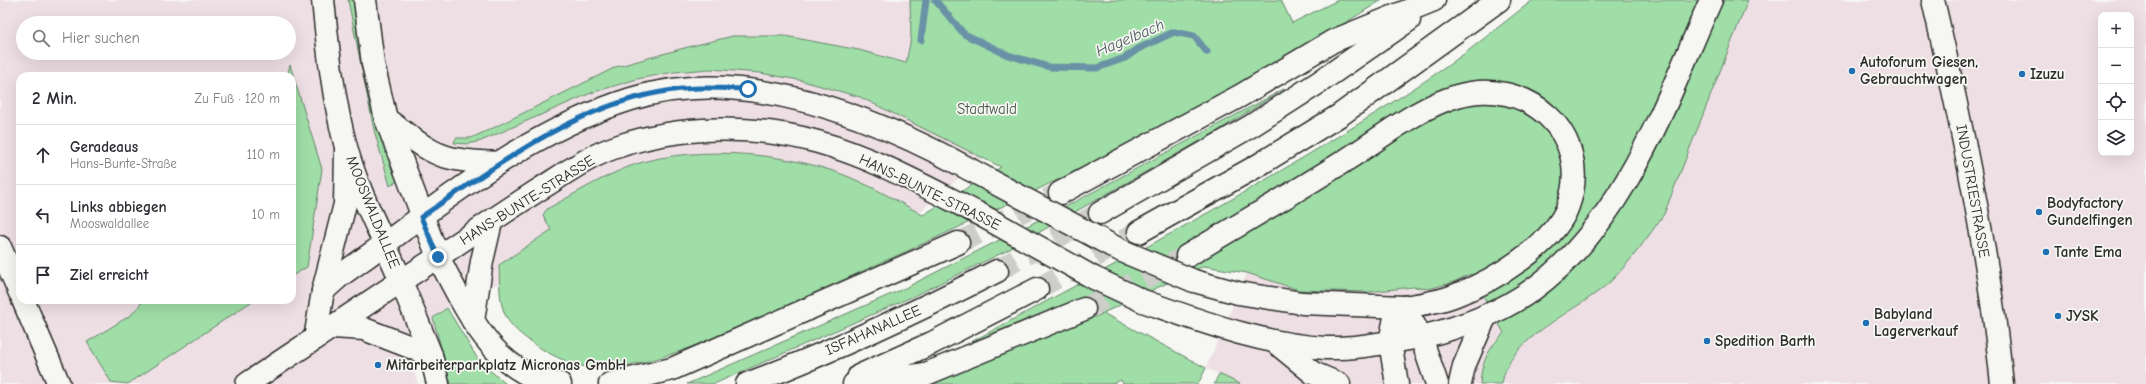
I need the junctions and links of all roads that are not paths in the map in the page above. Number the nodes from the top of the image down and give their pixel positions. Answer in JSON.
{"nodes":[{"id":1,"x":323,"y":0,"type":"edge"},
{"id":2,"x":365,"y":0,"type":"edge"},
{"id":3,"x":1434,"y":0,"type":"edge"},
{"id":4,"x":1437,"y":0,"type":"edge"},
{"id":5,"x":1499,"y":0,"type":"edge"},
{"id":6,"x":1711,"y":0,"type":"edge"},
{"id":7,"x":1933,"y":0,"type":"edge"},
{"id":8,"x":386,"y":119,"type":"junction"},
{"id":9,"x":346,"y":147,"type":"junction"},
{"id":10,"x":499,"y":163,"type":"junction"},
{"id":11,"x":1060,"y":192,"type":"tunnel mouth"},
{"id":12,"x":1100,"y":214,"type":"tunnel mouth"},
{"id":13,"x":421,"y":217,"type":"junction"},
{"id":14,"x":490,"y":222,"type":"junction"},
{"id":15,"x":1139,"y":232,"type":"tunnel mouth"},
{"id":16,"x":958,"y":243,"type":"tunnel mouth"},
{"id":17,"x":386,"y":244,"type":"junction"},
{"id":18,"x":0,"y":247,"type":"edge"},
{"id":19,"x":1187,"y":256,"type":"tunnel mouth"},
{"id":20,"x":438,"y":257,"type":"junction"},
{"id":21,"x":997,"y":271,"type":"tunnel mouth"},
{"id":22,"x":401,"y":281,"type":"junction"},
{"id":23,"x":16,"y":284,"type":"edge"},
{"id":24,"x":1037,"y":289,"type":"tunnel mouth"},
{"id":25,"x":323,"y":291,"type":"junction"},
{"id":26,"x":25,"y":304,"type":"edge"},
{"id":27,"x":1400,"y":308,"type":"junction"},
{"id":28,"x":1084,"y":309,"type":"tunnel mouth"},
{"id":29,"x":1486,"y":316,"type":"junction"},
{"id":30,"x":473,"y":321,"type":"junction"},
{"id":31,"x":333,"y":327,"type":"junction"},
{"id":32,"x":1421,"y":337,"type":"junction"},
{"id":33,"x":315,"y":339,"type":"junction"},
{"id":34,"x":1275,"y":342,"type":"junction"},
{"id":35,"x":1390,"y":342,"type":"junction"},
{"id":36,"x":431,"y":355,"type":"junction"},
{"id":37,"x":59,"y":384,"type":"edge"},
{"id":38,"x":247,"y":384,"type":"edge"},
{"id":39,"x":438,"y":384,"type":"edge"},
{"id":40,"x":560,"y":384,"type":"edge"},
{"id":41,"x":610,"y":384,"type":"edge"},
{"id":42,"x":747,"y":384,"type":"edge"},
{"id":43,"x":842,"y":384,"type":"edge"},
{"id":44,"x":854,"y":384,"type":"edge"},
{"id":45,"x":1339,"y":384,"type":"edge"},
{"id":46,"x":1397,"y":384,"type":"edge"},
{"id":47,"x":1437,"y":384,"type":"edge"},
{"id":48,"x":1460,"y":384,"type":"edge"},
{"id":49,"x":2002,"y":384,"type":"edge"}],
"edges":[{"from":1,"to":9,"type":"main road","name":"MOOSWALDALLEE"},
{"from":2,"to":8,"type":"main road"},
{"from":3,"to":11,"type":"main road"},
{"from":4,"to":12,"type":"main road"},
{"from":5,"to":15,"type":"main road"},
{"from":6,"to":29,"type":"main road","name":"HANS-BUNTE-STRASSE"},
{"from":7,"to":49,"type":"main road","name":"INDUSTRIESTRASSE"},
{"from":8,"to":10,"type":"main road"},
{"from":8,"to":13,"type":"main road"},
{"from":9,"to":17,"type":"main road","name":"MOOSWALDALLEE"},
{"from":9,"to":25,"type":"main road"},
{"from":10,"to":13,"type":"main road"},
{"from":10,"to":27,"type":"main road","bridge":true},
{"from":13,"to":17,"type":"main road"},
{"from":13,"to":20,"type":"main road"},
{"from":14,"to":20,"type":"main road","name":"HANS-BUNTE-STRASSE"},
{"from":14,"to":30,"type":"main road"},
{"from":14,"to":34,"type":"main road","name":"HANS-BUNTE-STRASSE","bridge":true},
{"from":16,"to":41,"type":"main road"},
{"from":17,"to":22,"type":"main road","name":"MOOSWALDALLEE"},
{"from":17,"to":25,"type":"main road"},
{"from":18,"to":23,"type":"main road"},
{"from":19,"to":27,"type":"main road"},
{"from":20,"to":22,"type":"main road","name":"HANS-BUNTE-STRASSE"},
{"from":20,"to":30,"type":"main road"},
{"from":21,"to":42,"type":"main road","name":"ISFAHANALLEE"},
{"from":22,"to":31,"type":"main road","name":"HANS-BUNTE-STRASSE"},
{"from":22,"to":36,"type":"main road","name":"MOOSWALDALLEE"},
{"from":24,"to":43,"type":"main road"},
{"from":25,"to":33,"type":"main road"},
{"from":26,"to":37,"type":"main road"},
{"from":27,"to":32,"type":"main road"},
{"from":27,"to":35,"type":"main road"},
{"from":28,"to":44,"type":"main road"},
{"from":29,"to":32,"type":"main road","name":"HANS-BUNTE-STRASSE"},
{"from":29,"to":48,"type":"main road"},
{"from":30,"to":40,"type":"main road"},
{"from":31,"to":33,"type":"main road","name":"HANS-BUNTE-STRASSE"},
{"from":31,"to":36,"type":"main road"},
{"from":32,"to":35,"type":"main road","name":"HANS-BUNTE-STRASSE"},
{"from":32,"to":47,"type":"main road"},
{"from":33,"to":38,"type":"main road","name":"HANS-BUNTE-STRASSE"},
{"from":34,"to":35,"type":"main road","name":"HANS-BUNTE-STRASSE"},
{"from":34,"to":45,"type":"main road"},
{"from":35,"to":46,"type":"main road"},
{"from":36,"to":39,"type":"main road","name":"MOOSWALDALLEE"}]}
